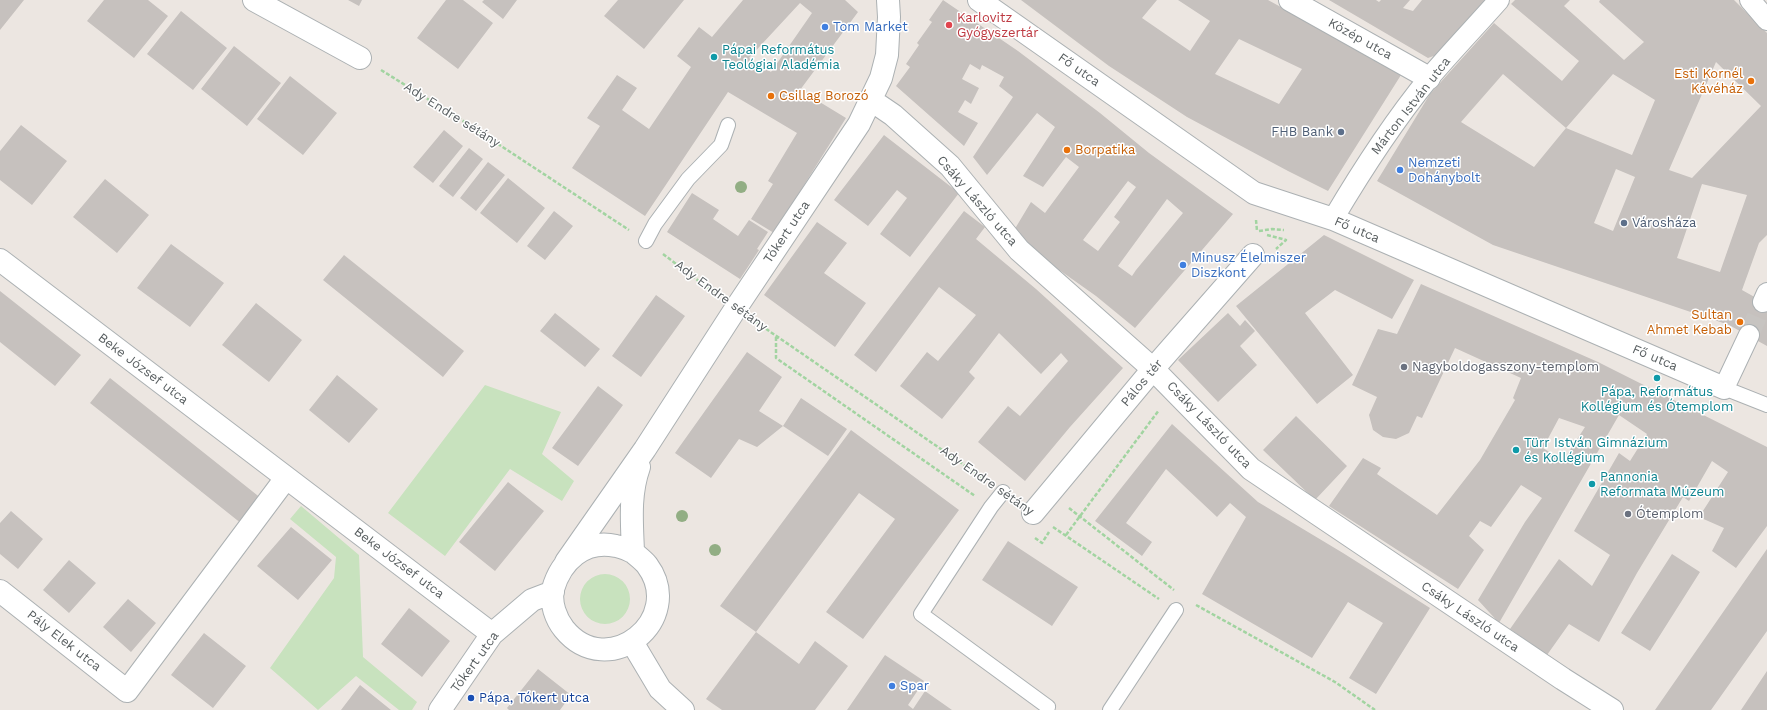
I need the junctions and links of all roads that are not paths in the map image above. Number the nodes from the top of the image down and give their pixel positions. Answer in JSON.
{"nodes":[{"id":1,"x":254,"y":0,"type":"edge"},
{"id":2,"x":888,"y":0,"type":"edge"},
{"id":3,"x":979,"y":0,"type":"edge"},
{"id":4,"x":1290,"y":0,"type":"edge"},
{"id":5,"x":1499,"y":0,"type":"edge"},
{"id":6,"x":1750,"y":0,"type":"edge"},
{"id":7,"x":1767,"y":20,"type":"edge"},
{"id":8,"x":360,"y":58,"type":"road end"},
{"id":9,"x":1429,"y":78,"type":"junction"},
{"id":10,"x":871,"y":100,"type":"junction"},
{"id":11,"x":728,"y":125,"type":"dead end"},
{"id":12,"x":1333,"y":219,"type":"junction"},
{"id":13,"x":646,"y":241,"type":"road end"},
{"id":14,"x":1253,"y":255,"type":"dead end"},
{"id":15,"x":0,"y":260,"type":"edge"},
{"id":16,"x":1749,"y":335,"type":"tunnel mouth"},
{"id":17,"x":1153,"y":369,"type":"junction"},
{"id":18,"x":1724,"y":388,"type":"junction"},
{"id":19,"x":1767,"y":405,"type":"edge"},
{"id":20,"x":646,"y":449,"type":"junction"},
{"id":21,"x":286,"y":478,"type":"junction"},
{"id":22,"x":1003,"y":492,"type":"road end"},
{"id":23,"x":1031,"y":524,"type":"road end"},
{"id":24,"x":633,"y":552,"type":"junction"},
{"id":25,"x":566,"y":562,"type":"junction"},
{"id":26,"x":0,"y":591,"type":"edge"},
{"id":27,"x":553,"y":592,"type":"junction"},
{"id":28,"x":1176,"y":610,"type":"road end"},
{"id":29,"x":492,"y":634,"type":"junction"},
{"id":30,"x":632,"y":642,"type":"junction"},
{"id":31,"x":440,"y":710,"type":"edge"},
{"id":32,"x":683,"y":710,"type":"edge"},
{"id":33,"x":1047,"y":710,"type":"edge"},
{"id":34,"x":1110,"y":710,"type":"edge"},
{"id":35,"x":1612,"y":710,"type":"edge"}],
"edges":[{"from":1,"to":8,"type":"street"},
{"from":2,"to":10,"type":"street","name":"Tókert utca"},
{"from":3,"to":12,"type":"street","name":"Fő utca"},
{"from":4,"to":9,"type":"street","name":"Közép utca"},
{"from":5,"to":9,"type":"street","name":"Márton István utca"},
{"from":6,"to":7,"type":"street"},
{"from":9,"to":12,"type":"street","name":"Márton István utca"},
{"from":10,"to":17,"type":"street","name":"Csáky László utca"},
{"from":10,"to":20,"type":"street","name":"Tókert utca"},
{"from":11,"to":13,"type":"lane"},
{"from":12,"to":18,"type":"street","name":"Fő utca"},
{"from":14,"to":17,"type":"street","name":"Pálos tér"},
{"from":15,"to":21,"type":"street","name":"Beke József utca"},
{"from":16,"to":18,"type":"street"},
{"from":17,"to":23,"type":"street","name":"Pálos tér"},
{"from":17,"to":35,"type":"street","name":"Csáky László utca"},
{"from":18,"to":19,"type":"lane","name":"Fő utca"},
{"from":20,"to":24,"type":"street","name":"Tókert utca"},
{"from":20,"to":25,"type":"street","name":"Tókert utca"},
{"from":21,"to":26,"type":"street","name":"Pály Elek utca"},
{"from":21,"to":29,"type":"street","name":"Beke József utca"},
{"from":22,"to":33,"type":"lane"},
{"from":24,"to":25,"type":"street","name":"Tókert utca"},
{"from":24,"to":30,"type":"street","name":"Tókert utca"},
{"from":25,"to":27,"type":"street","name":"Tókert utca"},
{"from":27,"to":29,"type":"street","name":"Tókert utca"},
{"from":27,"to":30,"type":"street","name":"Tókert utca"},
{"from":28,"to":34,"type":"lane"},
{"from":29,"to":31,"type":"street","name":"Tókert utca"},
{"from":30,"to":32,"type":"street"}]}
